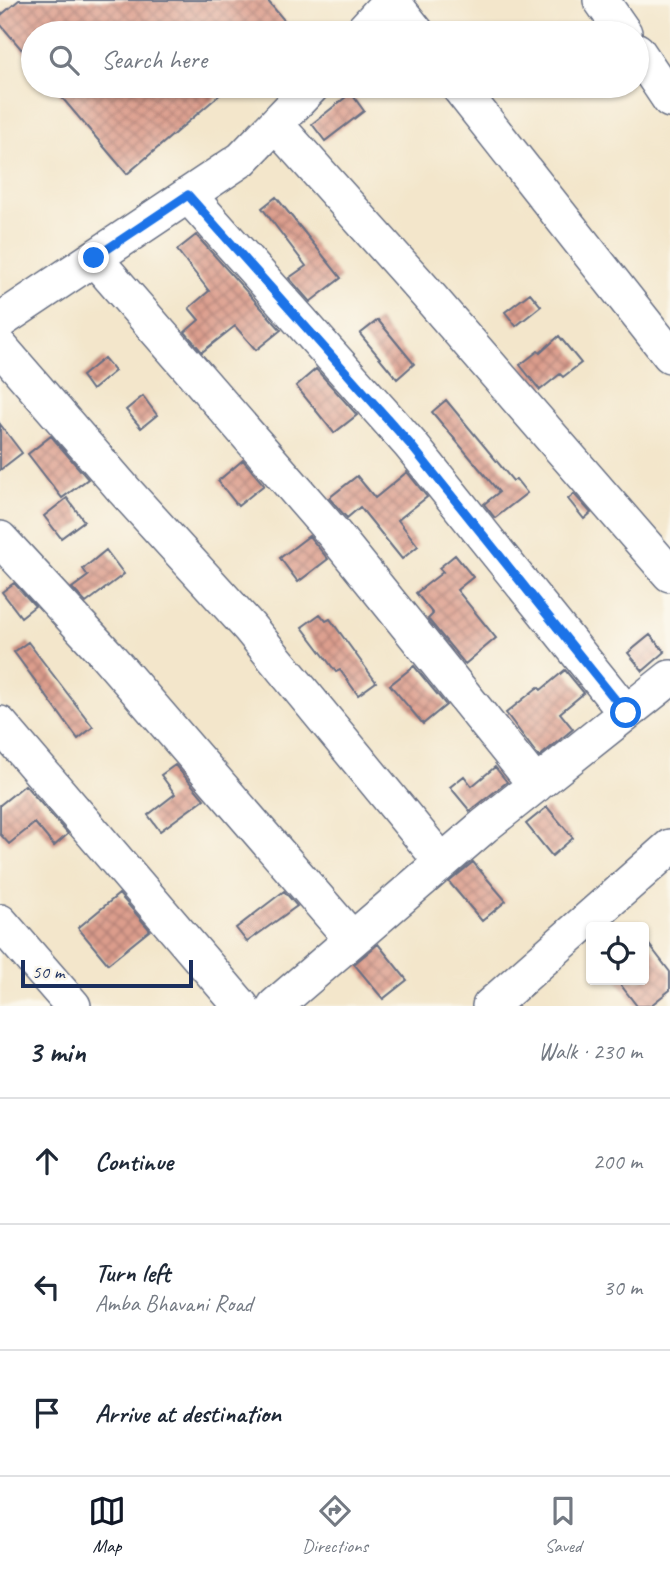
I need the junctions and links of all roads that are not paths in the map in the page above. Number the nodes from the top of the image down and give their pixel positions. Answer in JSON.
{"nodes":[{"id":1,"x":391,"y":0,"type":"edge"},
{"id":2,"x":601,"y":0,"type":"edge"},
{"id":3,"x":371,"y":21,"type":"edge"},
{"id":4,"x":407,"y":21,"type":"edge"},
{"id":5,"x":616,"y":21,"type":"edge"},
{"id":6,"x":649,"y":69,"type":"edge"},
{"id":7,"x":302,"y":98,"type":"edge"},
{"id":8,"x":467,"y":98,"type":"edge"},
{"id":9,"x":670,"y":100,"type":"edge"},
{"id":10,"x":276,"y":125,"type":"junction"},
{"id":11,"x":188,"y":195,"type":"junction"},
{"id":12,"x":94,"y":258,"type":"junction"},
{"id":13,"x":0,"y":321,"type":"edge"},
{"id":14,"x":0,"y":347,"type":"edge"},
{"id":15,"x":670,"y":355,"type":"edge"},
{"id":16,"x":0,"y":539,"type":"edge"},
{"id":17,"x":670,"y":574,"type":"edge"},
{"id":18,"x":670,"y":678,"type":"edge"},
{"id":19,"x":626,"y":713,"type":"junction"},
{"id":20,"x":0,"y":724,"type":"edge"},
{"id":21,"x":536,"y":785,"type":"junction"},
{"id":22,"x":670,"y":847,"type":"edge"},
{"id":23,"x":442,"y":862,"type":"junction"},
{"id":24,"x":0,"y":922,"type":"edge"},
{"id":25,"x":352,"y":939,"type":"junction"},
{"id":26,"x":73,"y":1006,"type":"edge"},
{"id":27,"x":241,"y":1006,"type":"edge"},
{"id":28,"x":275,"y":1006,"type":"edge"},
{"id":29,"x":490,"y":1006,"type":"edge"}],
"edges":[{"from":1,"to":3,"type":"street"},
{"from":1,"to":4,"type":"street"},
{"from":2,"to":5,"type":"street"},
{"from":6,"to":9,"type":"street"},
{"from":7,"to":10,"type":"street"},
{"from":8,"to":15,"type":"street"},
{"from":10,"to":11,"type":"street"},
{"from":10,"to":17,"type":"street"},
{"from":11,"to":12,"type":"street"},
{"from":11,"to":19,"type":"street"},
{"from":12,"to":13,"type":"street"},
{"from":12,"to":21,"type":"street"},
{"from":14,"to":23,"type":"street"},
{"from":16,"to":25,"type":"street"},
{"from":18,"to":19,"type":"street"},
{"from":19,"to":21,"type":"street"},
{"from":20,"to":27,"type":"street"},
{"from":21,"to":23,"type":"street"},
{"from":22,"to":29,"type":"street"},
{"from":23,"to":25,"type":"street"},
{"from":24,"to":26,"type":"street"},
{"from":25,"to":28,"type":"street"}]}
